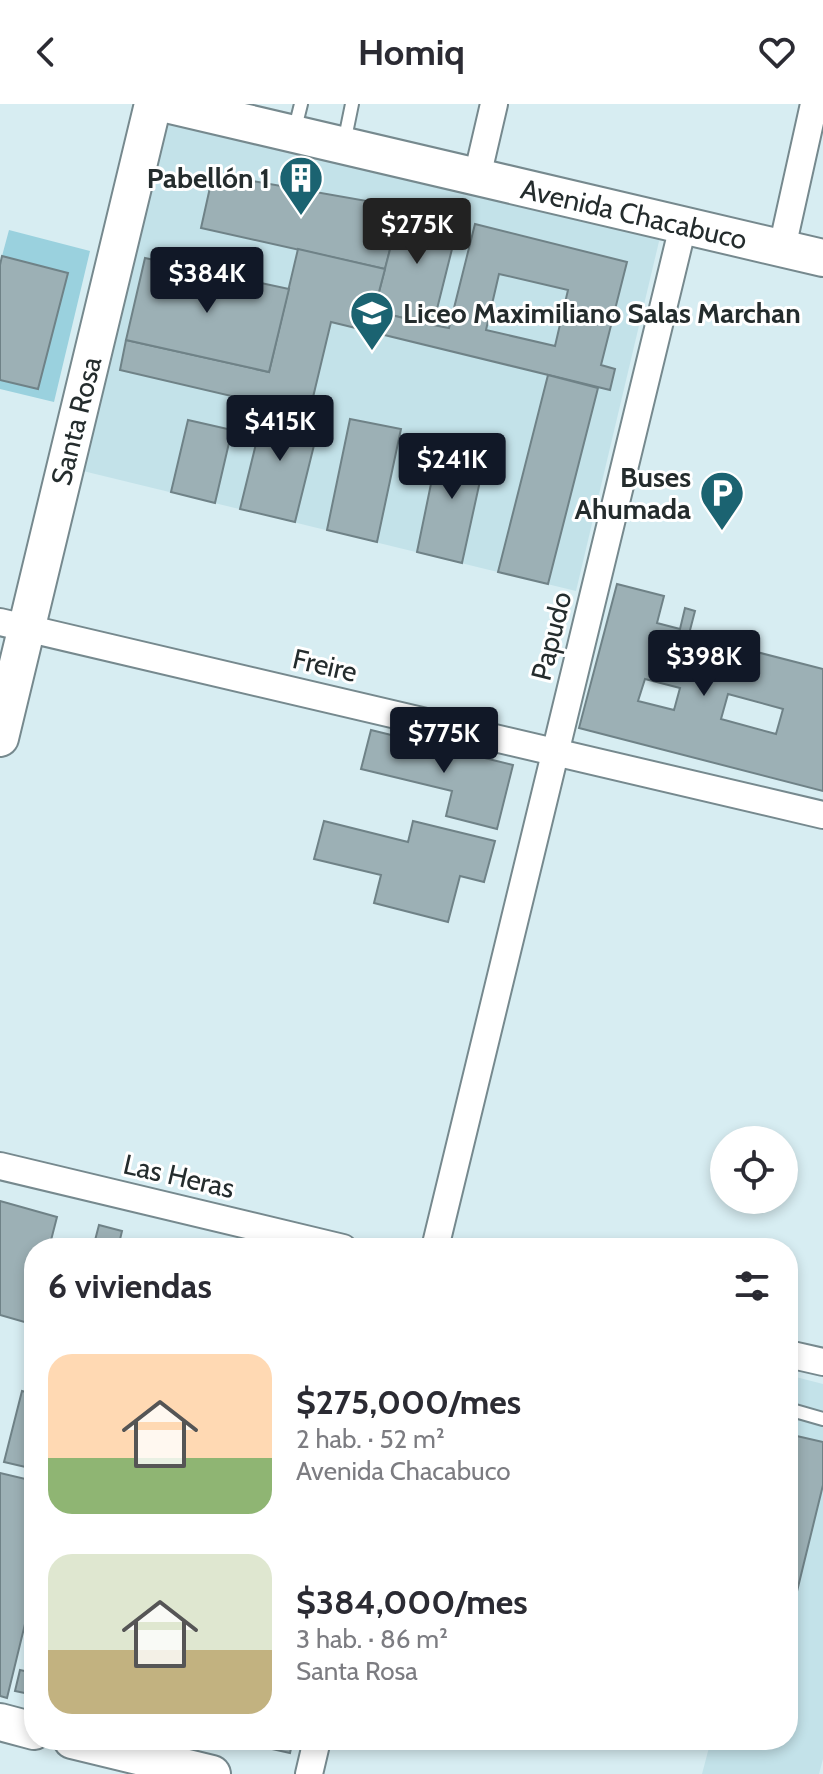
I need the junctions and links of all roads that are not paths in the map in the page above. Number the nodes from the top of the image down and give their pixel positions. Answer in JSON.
{"nodes":[{"id":1,"x":153,"y":104,"type":"edge"},
{"id":2,"x":166,"y":104,"type":"edge"},
{"id":3,"x":352,"y":104,"type":"edge"},
{"id":4,"x":494,"y":104,"type":"edge"},
{"id":5,"x":814,"y":104,"type":"edge"},
{"id":6,"x":297,"y":119,"type":"edge"},
{"id":7,"x":343,"y":146,"type":"junction"},
{"id":8,"x":477,"y":177,"type":"junction"},
{"id":9,"x":683,"y":226,"type":"junction"},
{"id":10,"x":782,"y":248,"type":"junction"},
{"id":11,"x":823,"y":258,"type":"edge"},
{"id":12,"x":13,"y":625,"type":"edge"},
{"id":13,"x":0,"y":738,"type":"edge"},
{"id":14,"x":555,"y":752,"type":"junction"},
{"id":15,"x":823,"y":815,"type":"edge"},
{"id":16,"x":0,"y":1166,"type":"edge"},
{"id":17,"x":301,"y":1238,"type":"edge"},
{"id":18,"x":437,"y":1238,"type":"edge"},
{"id":19,"x":798,"y":1356,"type":"edge"},
{"id":20,"x":823,"y":1362,"type":"edge"},
{"id":21,"x":798,"y":1412,"type":"edge"},
{"id":22,"x":823,"y":1419,"type":"edge"},
{"id":23,"x":0,"y":1722,"type":"edge"},
{"id":24,"x":24,"y":1728,"type":"edge"},
{"id":25,"x":103,"y":1750,"type":"edge"},
{"id":26,"x":315,"y":1750,"type":"edge"},
{"id":27,"x":212,"y":1774,"type":"edge"},
{"id":28,"x":309,"y":1774,"type":"edge"}],
"edges":[{"from":1,"to":12,"type":"main road","name":"Santa Rosa"},
{"from":2,"to":6,"type":"main road","name":"Avenida Chacabuco"},
{"from":3,"to":7,"type":"lane"},
{"from":4,"to":8,"type":"street"},
{"from":5,"to":10,"type":"street"},
{"from":6,"to":7,"type":"main road","name":"Avenida Chacabuco"},
{"from":7,"to":8,"type":"main road","name":"Avenida Chacabuco"},
{"from":8,"to":9,"type":"main road","name":"Avenida Chacabuco"},
{"from":9,"to":10,"type":"main road","name":"Avenida Chacabuco"},
{"from":9,"to":14,"type":"street","name":"Papudo"},
{"from":10,"to":11,"type":"main road","name":"Avenida Chacabuco"},
{"from":12,"to":13,"type":"main road","name":"Santa Rosa"},
{"from":12,"to":14,"type":"street","name":"Freire"},
{"from":14,"to":15,"type":"street","name":"Freire"},
{"from":14,"to":18,"type":"street","name":"Papudo"},
{"from":16,"to":17,"type":"street","name":"Las Heras"},
{"from":19,"to":20,"type":"street"},
{"from":21,"to":22,"type":"lane"},
{"from":23,"to":24,"type":"main road"},
{"from":25,"to":27,"type":"main road"},
{"from":26,"to":28,"type":"street"}]}
